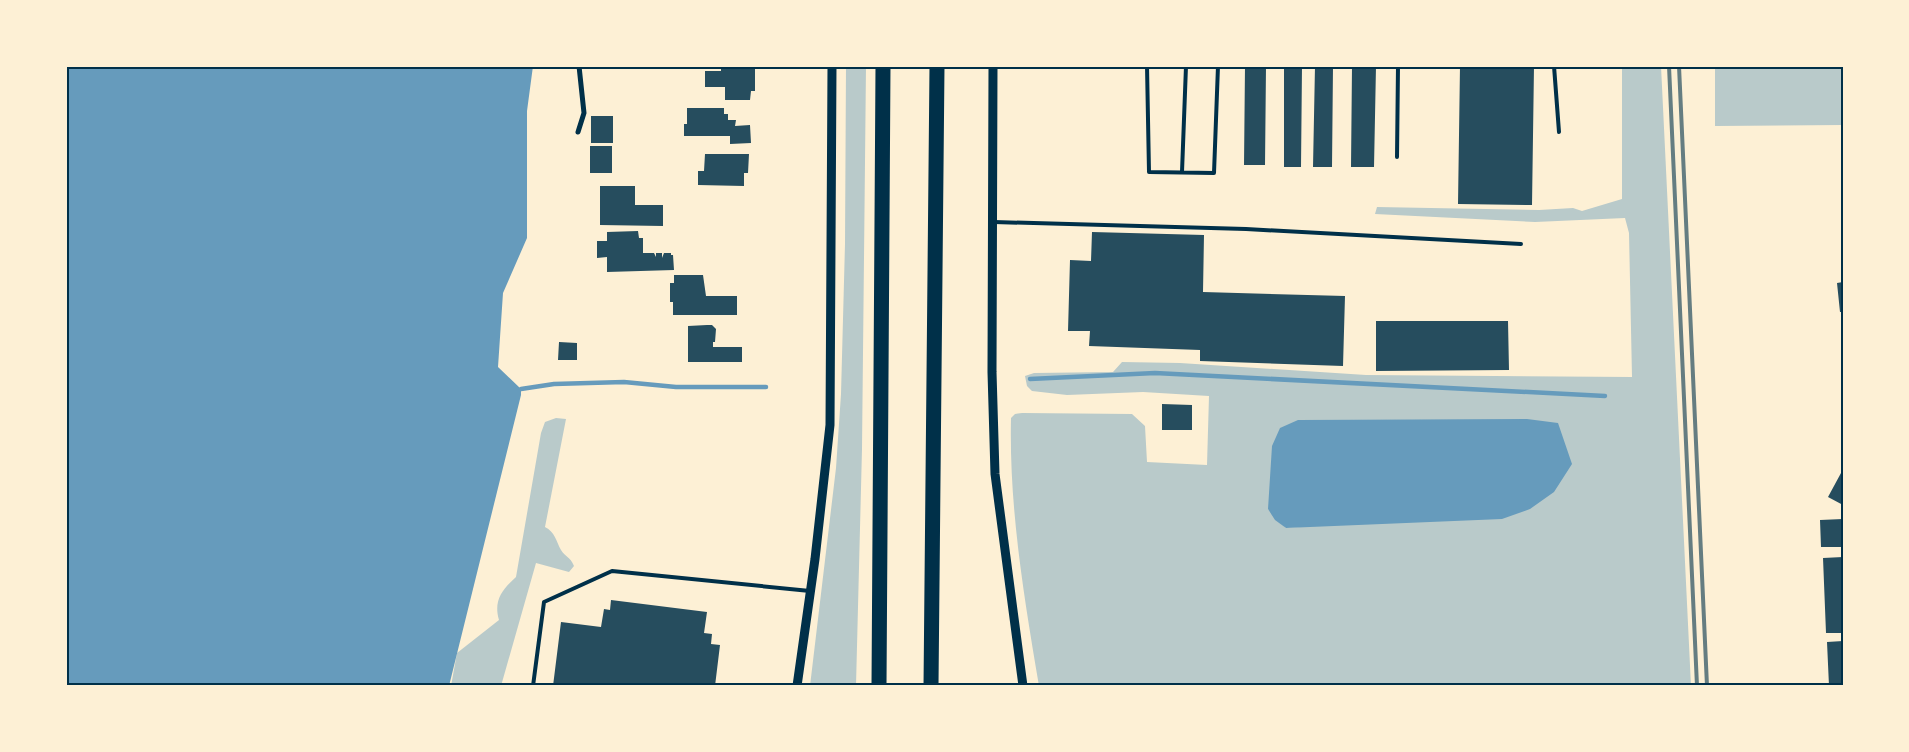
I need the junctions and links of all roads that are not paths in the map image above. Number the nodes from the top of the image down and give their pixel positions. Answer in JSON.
{"nodes":[{"id":1,"x":579,"y":66,"type":"edge"},
{"id":2,"x":832,"y":66,"type":"edge"},
{"id":3,"x":883,"y":66,"type":"edge"},
{"id":4,"x":937,"y":66,"type":"edge"},
{"id":5,"x":993,"y":66,"type":"edge"},
{"id":6,"x":1147,"y":66,"type":"edge"},
{"id":7,"x":1186,"y":66,"type":"edge"},
{"id":8,"x":1218,"y":66,"type":"edge"},
{"id":9,"x":1398,"y":66,"type":"edge"},
{"id":10,"x":1554,"y":66,"type":"edge"},
{"id":11,"x":578,"y":132,"type":"dead end"},
{"id":12,"x":1559,"y":132,"type":"dead end"},
{"id":13,"x":1397,"y":157,"type":"dead end"},
{"id":14,"x":1182,"y":172,"type":"junction"},
{"id":15,"x":992,"y":222,"type":"junction"},
{"id":16,"x":1521,"y":244,"type":"dead end"},
{"id":17,"x":811,"y":591,"type":"junction"},
{"id":18,"x":533,"y":686,"type":"edge"},
{"id":19,"x":797,"y":686,"type":"edge"},
{"id":20,"x":879,"y":686,"type":"edge"},
{"id":21,"x":931,"y":686,"type":"edge"},
{"id":22,"x":1023,"y":686,"type":"edge"}],
"edges":[{"from":1,"to":11,"type":"street"},
{"from":2,"to":17,"type":"street"},
{"from":3,"to":20,"type":"highway"},
{"from":4,"to":21,"type":"highway"},
{"from":5,"to":15,"type":"street"},
{"from":6,"to":14,"type":"lane"},
{"from":7,"to":14,"type":"lane"},
{"from":8,"to":14,"type":"lane"},
{"from":9,"to":13,"type":"lane"},
{"from":10,"to":12,"type":"lane"},
{"from":15,"to":16,"type":"lane"},
{"from":15,"to":22,"type":"street"},
{"from":17,"to":18,"type":"lane"},
{"from":17,"to":19,"type":"street"}]}
